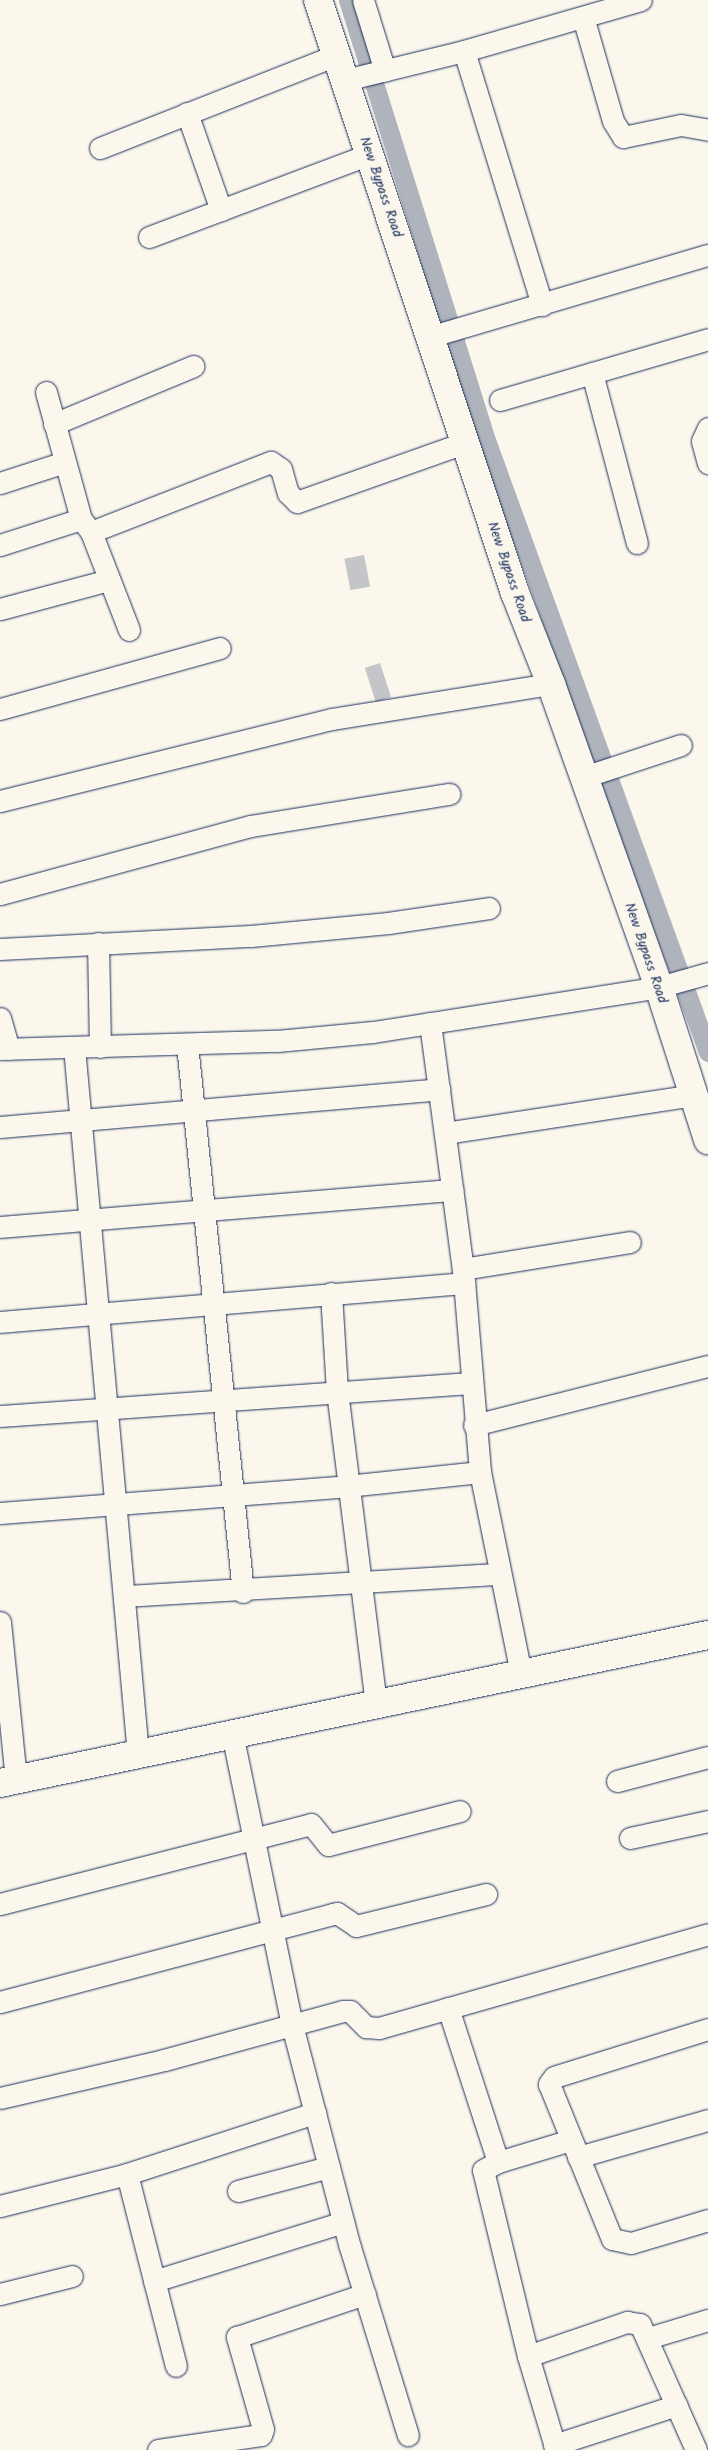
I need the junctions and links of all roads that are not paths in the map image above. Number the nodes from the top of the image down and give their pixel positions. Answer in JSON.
{"nodes":[{"id":1,"x":318,"y":0,"type":"edge"},
{"id":2,"x":363,"y":0,"type":"edge"},
{"id":3,"x":641,"y":0,"type":"edge"},
{"id":4,"x":583,"y":17,"type":"junction"},
{"id":5,"x":464,"y":51,"type":"junction"},
{"id":6,"x":361,"y":71,"type":"junction"},
{"id":7,"x":187,"y":114,"type":"junction"},
{"id":8,"x":708,"y":130,"type":"edge"},
{"id":9,"x":100,"y":148,"type":"dead end"},
{"id":10,"x":370,"y":154,"type":"junction"},
{"id":11,"x":221,"y":210,"type":"junction"},
{"id":12,"x":149,"y":237,"type":"dead end"},
{"id":13,"x":708,"y":255,"type":"edge"},
{"id":14,"x":542,"y":305,"type":"junction"},
{"id":15,"x":445,"y":332,"type":"junction"},
{"id":16,"x":708,"y":339,"type":"edge"},
{"id":17,"x":193,"y":366,"type":"dead end"},
{"id":18,"x":592,"y":373,"type":"junction"},
{"id":19,"x":46,"y":392,"type":"dead end"},
{"id":20,"x":500,"y":400,"type":"dead end"},
{"id":21,"x":54,"y":424,"type":"junction"},
{"id":22,"x":708,"y":428,"type":"edge"},
{"id":23,"x":466,"y":442,"type":"junction"},
{"id":24,"x":65,"y":462,"type":"junction"},
{"id":25,"x":708,"y":463,"type":"edge"},
{"id":26,"x":0,"y":483,"type":"edge"},
{"id":27,"x":86,"y":526,"type":"junction"},
{"id":28,"x":637,"y":543,"type":"dead end"},
{"id":29,"x":0,"y":544,"type":"edge"},
{"id":30,"x":109,"y":580,"type":"junction"},
{"id":31,"x":0,"y":609,"type":"edge"},
{"id":32,"x":129,"y":630,"type":"dead end"},
{"id":33,"x":220,"y":648,"type":"dead end"},
{"id":34,"x":552,"y":684,"type":"junction"},
{"id":35,"x":0,"y":709,"type":"edge"},
{"id":36,"x":681,"y":745,"type":"dead end"},
{"id":37,"x":598,"y":772,"type":"junction"},
{"id":38,"x":449,"y":794,"type":"dead end"},
{"id":39,"x":0,"y":801,"type":"edge"},
{"id":40,"x":0,"y":894,"type":"edge"},
{"id":41,"x":489,"y":908,"type":"dead end"},
{"id":42,"x":98,"y":943,"type":"junction"},
{"id":43,"x":0,"y":949,"type":"edge"},
{"id":44,"x":683,"y":980,"type":"edge"},
{"id":45,"x":0,"y":1018,"type":"edge"},
{"id":46,"x":430,"y":1023,"type":"junction"},
{"id":47,"x":187,"y":1044,"type":"junction"},
{"id":48,"x":74,"y":1047,"type":"junction"},
{"id":49,"x":100,"y":1047,"type":"junction"},
{"id":50,"x":4,"y":1049,"type":"edge"},
{"id":51,"x":439,"y":1090,"type":"junction"},
{"id":52,"x":693,"y":1095,"type":"junction"},
{"id":53,"x":194,"y":1113,"type":"junction"},
{"id":54,"x":80,"y":1122,"type":"junction"},
{"id":55,"x":0,"y":1127,"type":"edge"},
{"id":56,"x":445,"y":1133,"type":"junction"},
{"id":57,"x":708,"y":1140,"type":"edge"},
{"id":58,"x":452,"y":1190,"type":"junction"},
{"id":59,"x":204,"y":1210,"type":"junction"},
{"id":60,"x":87,"y":1220,"type":"junction"},
{"id":61,"x":0,"y":1226,"type":"edge"},
{"id":62,"x":630,"y":1242,"type":"dead end"},
{"id":63,"x":464,"y":1276,"type":"junction"},
{"id":64,"x":331,"y":1293,"type":"junction"},
{"id":65,"x":212,"y":1305,"type":"junction"},
{"id":66,"x":97,"y":1314,"type":"junction"},
{"id":67,"x":0,"y":1322,"type":"edge"},
{"id":68,"x":708,"y":1366,"type":"edge"},
{"id":69,"x":471,"y":1383,"type":"junction"},
{"id":70,"x":337,"y":1391,"type":"junction"},
{"id":71,"x":226,"y":1400,"type":"junction"},
{"id":72,"x":107,"y":1411,"type":"junction"},
{"id":73,"x":0,"y":1416,"type":"edge"},
{"id":74,"x":474,"y":1424,"type":"junction"},
{"id":75,"x":480,"y":1472,"type":"junction"},
{"id":76,"x":348,"y":1486,"type":"junction"},
{"id":77,"x":235,"y":1495,"type":"junction"},
{"id":78,"x":117,"y":1503,"type":"junction"},
{"id":79,"x":0,"y":1513,"type":"edge"},
{"id":80,"x":498,"y":1574,"type":"junction"},
{"id":81,"x":360,"y":1583,"type":"junction"},
{"id":82,"x":243,"y":1592,"type":"junction"},
{"id":83,"x":125,"y":1596,"type":"junction"},
{"id":84,"x":0,"y":1622,"type":"edge"},
{"id":85,"x":708,"y":1636,"type":"edge"},
{"id":86,"x":521,"y":1673,"type":"junction"},
{"id":87,"x":376,"y":1702,"type":"junction"},
{"id":88,"x":232,"y":1733,"type":"junction"},
{"id":89,"x":138,"y":1754,"type":"junction"},
{"id":90,"x":708,"y":1757,"type":"edge"},
{"id":91,"x":8,"y":1781,"type":"edge"},
{"id":92,"x":617,"y":1781,"type":"dead end"},
{"id":93,"x":460,"y":1811,"type":"dead end"},
{"id":94,"x":708,"y":1822,"type":"edge"},
{"id":95,"x":630,"y":1838,"type":"dead end"},
{"id":96,"x":253,"y":1840,"type":"junction"},
{"id":97,"x":486,"y":1894,"type":"dead end"},
{"id":98,"x":0,"y":1904,"type":"edge"},
{"id":99,"x":270,"y":1932,"type":"junction"},
{"id":100,"x":708,"y":1934,"type":"edge"},
{"id":101,"x":0,"y":2002,"type":"edge"},
{"id":102,"x":448,"y":2008,"type":"junction"},
{"id":103,"x":292,"y":2025,"type":"junction"},
{"id":104,"x":708,"y":2030,"type":"edge"},
{"id":105,"x":0,"y":2098,"type":"edge"},
{"id":106,"x":314,"y":2113,"type":"junction"},
{"id":107,"x":708,"y":2120,"type":"edge"},
{"id":108,"x":575,"y":2149,"type":"junction"},
{"id":109,"x":498,"y":2162,"type":"junction"},
{"id":110,"x":329,"y":2167,"type":"junction"},
{"id":111,"x":127,"y":2174,"type":"junction"},
{"id":112,"x":238,"y":2191,"type":"dead end"},
{"id":113,"x":0,"y":2206,"type":"edge"},
{"id":114,"x":708,"y":2220,"type":"edge"},
{"id":115,"x":344,"y":2222,"type":"junction"},
{"id":116,"x":72,"y":2276,"type":"dead end"},
{"id":117,"x":154,"y":2281,"type":"junction"},
{"id":118,"x":0,"y":2294,"type":"edge"},
{"id":119,"x":365,"y":2294,"type":"junction"},
{"id":120,"x":708,"y":2320,"type":"edge"},
{"id":121,"x":648,"y":2338,"type":"junction"},
{"id":122,"x":528,"y":2356,"type":"junction"},
{"id":123,"x":176,"y":2366,"type":"dead end"},
{"id":124,"x":677,"y":2406,"type":"junction"},
{"id":125,"x":263,"y":2429,"type":"junction"},
{"id":126,"x":408,"y":2435,"type":"dead end"},
{"id":127,"x":555,"y":2448,"type":"edge"},
{"id":128,"x":158,"y":2450,"type":"edge"},
{"id":129,"x":268,"y":2450,"type":"edge"},
{"id":130,"x":696,"y":2450,"type":"edge"}],
"edges":[{"from":1,"to":6,"type":"main road","name":"New Bypass Road"},
{"from":2,"to":6,"type":"street"},
{"from":3,"to":4,"type":"street"},
{"from":4,"to":5,"type":"street"},
{"from":4,"to":8,"type":"street"},
{"from":5,"to":6,"type":"street"},
{"from":5,"to":14,"type":"street"},
{"from":6,"to":7,"type":"street"},
{"from":6,"to":10,"type":"main road","name":"New Bypass Road"},
{"from":7,"to":9,"type":"street"},
{"from":7,"to":11,"type":"street"},
{"from":10,"to":11,"type":"street"},
{"from":10,"to":15,"type":"main road","name":"New Bypass Road"},
{"from":11,"to":12,"type":"street"},
{"from":13,"to":14,"type":"street"},
{"from":14,"to":15,"type":"street"},
{"from":15,"to":23,"type":"main road","name":"New Bypass Road"},
{"from":16,"to":18,"type":"street"},
{"from":17,"to":21,"type":"street"},
{"from":18,"to":20,"type":"street"},
{"from":18,"to":28,"type":"street"},
{"from":19,"to":21,"type":"street"},
{"from":21,"to":24,"type":"street"},
{"from":22,"to":25,"type":"street"},
{"from":23,"to":27,"type":"street"},
{"from":23,"to":34,"type":"main road","name":"New Bypass Road"},
{"from":24,"to":26,"type":"street"},
{"from":24,"to":27,"type":"street"},
{"from":27,"to":29,"type":"street"},
{"from":27,"to":30,"type":"street"},
{"from":30,"to":31,"type":"street"},
{"from":30,"to":32,"type":"street"},
{"from":33,"to":35,"type":"street"},
{"from":34,"to":37,"type":"main road","name":"New Bypass Road"},
{"from":34,"to":39,"type":"street"},
{"from":36,"to":37,"type":"street"},
{"from":37,"to":44,"type":"main road","name":"New Bypass Road"},
{"from":38,"to":40,"type":"street"},
{"from":41,"to":42,"type":"street"},
{"from":42,"to":43,"type":"street"},
{"from":42,"to":49,"type":"street"},
{"from":44,"to":46,"type":"street"},
{"from":44,"to":52,"type":"main road","name":"New Bypass Road"},
{"from":45,"to":50,"type":"street"},
{"from":46,"to":47,"type":"street"},
{"from":46,"to":51,"type":"street"},
{"from":47,"to":49,"type":"street"},
{"from":47,"to":53,"type":"street"},
{"from":48,"to":49,"type":"street"},
{"from":48,"to":50,"type":"street"},
{"from":48,"to":54,"type":"street"},
{"from":51,"to":53,"type":"street"},
{"from":51,"to":56,"type":"street"},
{"from":52,"to":56,"type":"street"},
{"from":52,"to":57,"type":"main road","name":"New Bypass Road"},
{"from":53,"to":54,"type":"street"},
{"from":53,"to":59,"type":"street"},
{"from":54,"to":55,"type":"street"},
{"from":54,"to":60,"type":"street"},
{"from":56,"to":58,"type":"street"},
{"from":58,"to":59,"type":"street"},
{"from":58,"to":63,"type":"street"},
{"from":59,"to":60,"type":"street"},
{"from":59,"to":65,"type":"street"},
{"from":60,"to":61,"type":"street"},
{"from":60,"to":66,"type":"street"},
{"from":62,"to":63,"type":"street"},
{"from":63,"to":64,"type":"street"},
{"from":63,"to":69,"type":"street"},
{"from":64,"to":65,"type":"street"},
{"from":64,"to":70,"type":"street"},
{"from":65,"to":66,"type":"street"},
{"from":65,"to":71,"type":"street"},
{"from":66,"to":67,"type":"street"},
{"from":66,"to":72,"type":"street"},
{"from":68,"to":74,"type":"street"},
{"from":69,"to":70,"type":"street"},
{"from":69,"to":74,"type":"street"},
{"from":70,"to":71,"type":"street"},
{"from":70,"to":76,"type":"street"},
{"from":71,"to":72,"type":"street"},
{"from":71,"to":77,"type":"street"},
{"from":72,"to":73,"type":"street"},
{"from":72,"to":78,"type":"street"},
{"from":74,"to":75,"type":"street"},
{"from":75,"to":76,"type":"street"},
{"from":75,"to":80,"type":"street"},
{"from":76,"to":77,"type":"street"},
{"from":76,"to":81,"type":"street"},
{"from":77,"to":78,"type":"street"},
{"from":77,"to":82,"type":"street"},
{"from":78,"to":79,"type":"street"},
{"from":78,"to":83,"type":"street"},
{"from":80,"to":81,"type":"street"},
{"from":80,"to":86,"type":"street"},
{"from":81,"to":82,"type":"street"},
{"from":81,"to":87,"type":"street"},
{"from":82,"to":83,"type":"street"},
{"from":83,"to":89,"type":"street"},
{"from":84,"to":91,"type":"street"},
{"from":85,"to":86,"type":"main road"},
{"from":86,"to":87,"type":"main road"},
{"from":87,"to":88,"type":"main road"},
{"from":88,"to":89,"type":"main road"},
{"from":88,"to":96,"type":"street"},
{"from":89,"to":91,"type":"main road"},
{"from":90,"to":92,"type":"street"},
{"from":93,"to":96,"type":"street"},
{"from":94,"to":95,"type":"street"},
{"from":96,"to":98,"type":"street"},
{"from":96,"to":99,"type":"street"},
{"from":97,"to":99,"type":"street"},
{"from":99,"to":101,"type":"street"},
{"from":99,"to":103,"type":"street"},
{"from":100,"to":102,"type":"street"},
{"from":102,"to":103,"type":"street"},
{"from":102,"to":109,"type":"street"},
{"from":103,"to":105,"type":"street"},
{"from":103,"to":106,"type":"street"},
{"from":104,"to":108,"type":"street"},
{"from":106,"to":110,"type":"street"},
{"from":106,"to":111,"type":"street"},
{"from":107,"to":108,"type":"street"},
{"from":108,"to":109,"type":"street"},
{"from":108,"to":114,"type":"street"},
{"from":109,"to":122,"type":"street"},
{"from":110,"to":112,"type":"street"},
{"from":110,"to":115,"type":"street"},
{"from":111,"to":113,"type":"street"},
{"from":111,"to":117,"type":"street"},
{"from":115,"to":117,"type":"street"},
{"from":115,"to":119,"type":"street"},
{"from":116,"to":118,"type":"street"},
{"from":117,"to":123,"type":"street"},
{"from":119,"to":125,"type":"street"},
{"from":119,"to":126,"type":"street"},
{"from":120,"to":121,"type":"street"},
{"from":121,"to":122,"type":"street"},
{"from":121,"to":124,"type":"street"},
{"from":122,"to":127,"type":"street"},
{"from":124,"to":127,"type":"street"},
{"from":124,"to":130,"type":"street"},
{"from":125,"to":128,"type":"street"},
{"from":125,"to":129,"type":"street"}]}
